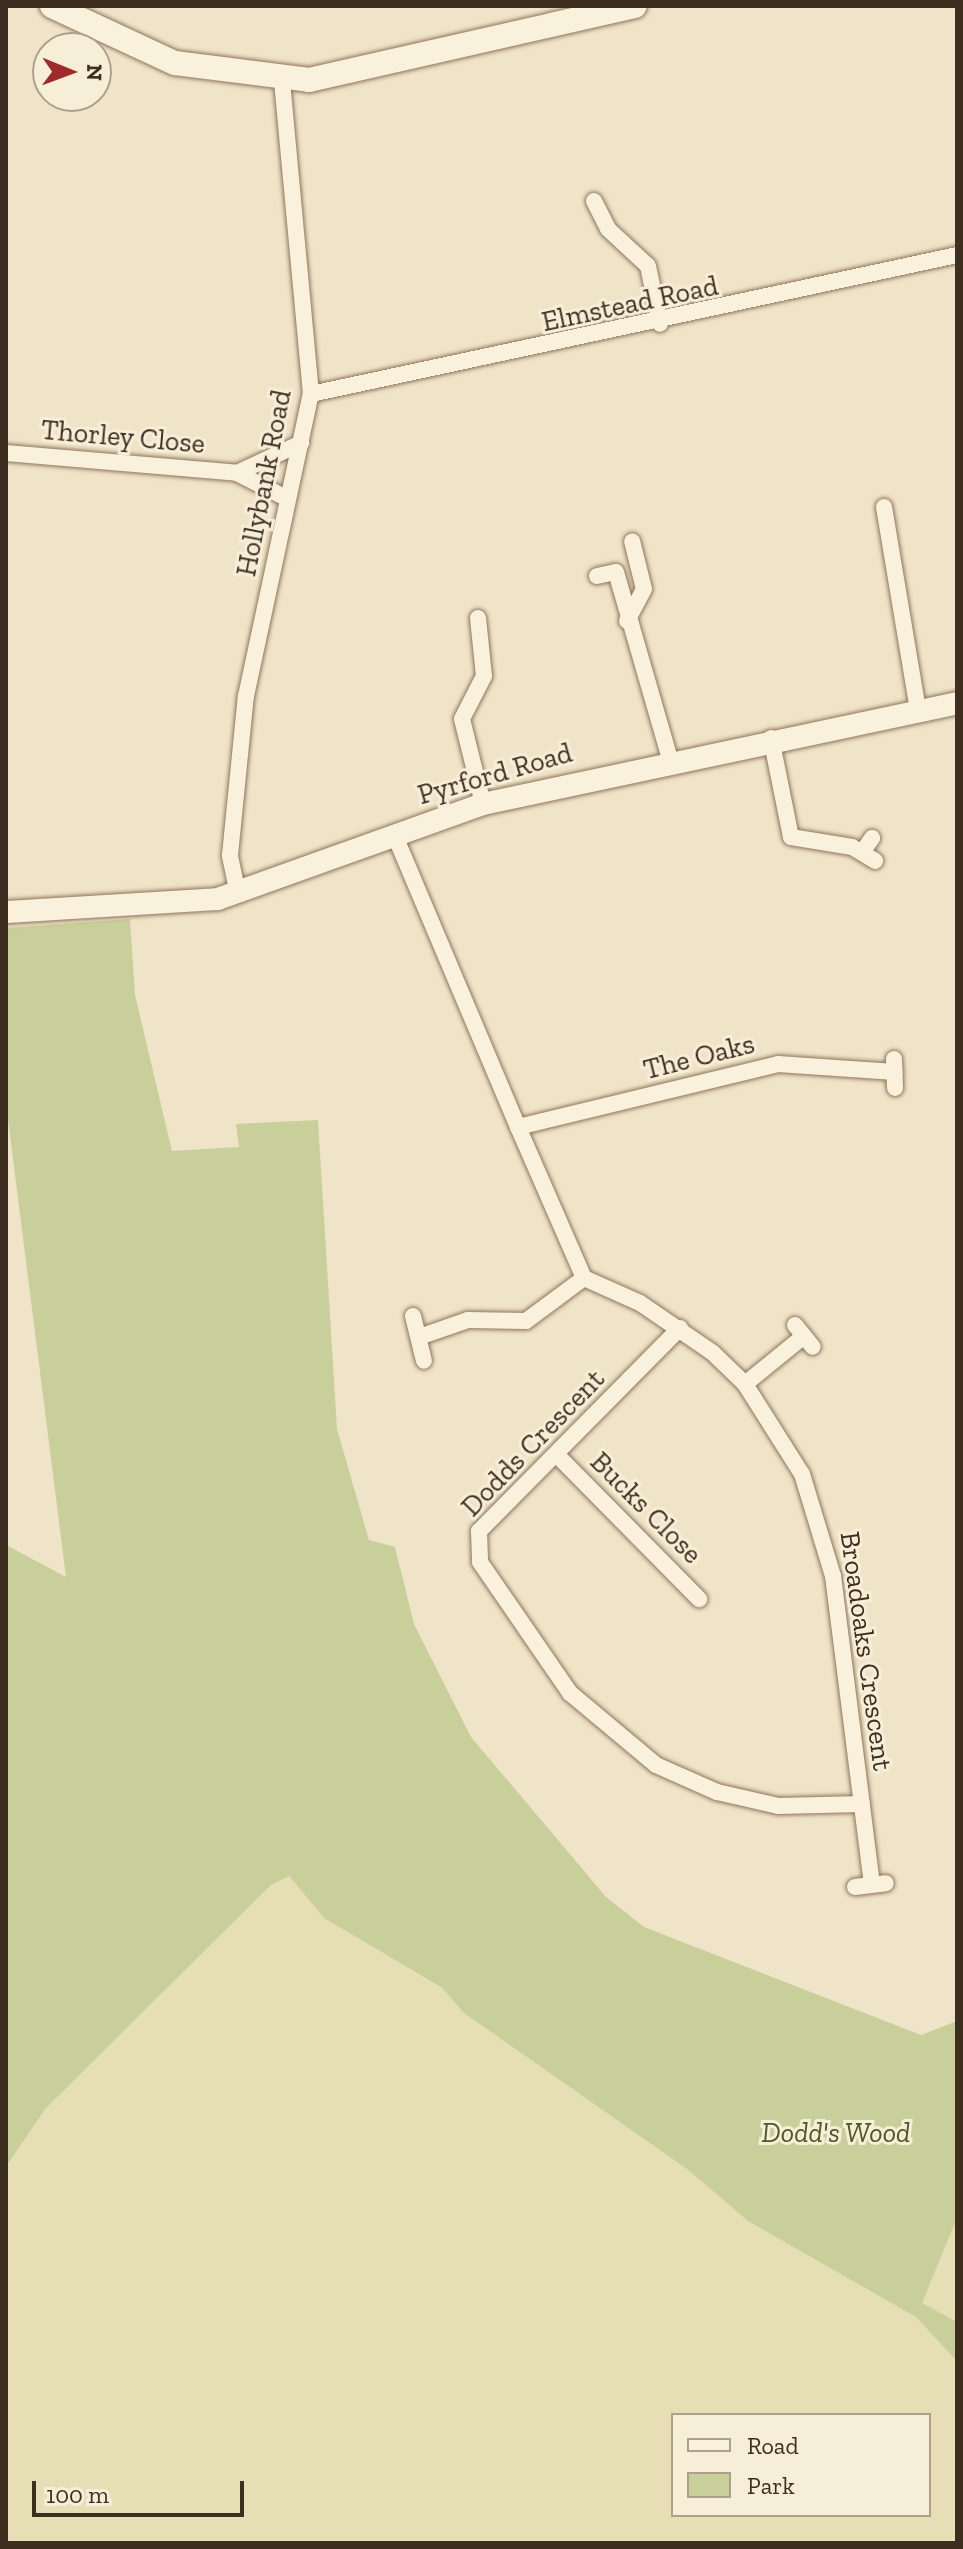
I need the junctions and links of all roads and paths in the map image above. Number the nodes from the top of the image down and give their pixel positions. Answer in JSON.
{"nodes":[{"id":1,"x":52,"y":6,"type":"edge"},
{"id":2,"x":635,"y":6,"type":"edge"},
{"id":3,"x":282,"y":79,"type":"junction"},
{"id":4,"x":594,"y":201,"type":"dead end"},
{"id":5,"x":957,"y":255,"type":"edge"},
{"id":6,"x":660,"y":324,"type":"junction"},
{"id":7,"x":311,"y":394,"type":"junction"},
{"id":8,"x":301,"y":443,"type":"junction"},
{"id":9,"x":6,"y":453,"type":"edge"},
{"id":10,"x":237,"y":473,"type":"junction"},
{"id":11,"x":288,"y":499,"type":"junction"},
{"id":12,"x":883,"y":507,"type":"dead end"},
{"id":13,"x":632,"y":541,"type":"dead end"},
{"id":14,"x":597,"y":576,"type":"dead end"},
{"id":15,"x":627,"y":621,"type":"junction"},
{"id":16,"x":474,"y":627,"type":"dead end"},
{"id":17,"x":957,"y":703,"type":"edge"},
{"id":18,"x":918,"y":710,"type":"junction"},
{"id":19,"x":771,"y":738,"type":"junction"},
{"id":20,"x":670,"y":759,"type":"junction"},
{"id":21,"x":483,"y":804,"type":"junction"},
{"id":22,"x":395,"y":836,"type":"junction"},
{"id":23,"x":870,"y":850,"type":"dead end"},
{"id":24,"x":238,"y":894,"type":"junction"},
{"id":25,"x":6,"y":912,"type":"edge"},
{"id":26,"x":895,"y":1073,"type":"dead end"},
{"id":27,"x":518,"y":1127,"type":"junction"},
{"id":28,"x":584,"y":1278,"type":"junction"},
{"id":29,"x":413,"y":1316,"type":"dead end"},
{"id":30,"x":680,"y":1328,"type":"junction"},
{"id":31,"x":422,"y":1336,"type":"junction"},
{"id":32,"x":804,"y":1336,"type":"dead end"},
{"id":33,"x":424,"y":1361,"type":"dead end"},
{"id":34,"x":745,"y":1384,"type":"junction"},
{"id":35,"x":556,"y":1454,"type":"junction"},
{"id":36,"x":699,"y":1599,"type":"dead end"},
{"id":37,"x":862,"y":1804,"type":"junction"},
{"id":38,"x":871,"y":1885,"type":"dead end"}],
"edges":[{"from":1,"to":3,"type":"main road"},
{"from":2,"to":3,"type":"main road"},
{"from":3,"to":7,"type":"street","name":"Hollybank Road"},
{"from":4,"to":6,"type":"street"},
{"from":5,"to":6,"type":"street","name":"Elmstead Road"},
{"from":6,"to":7,"type":"street","name":"Elmstead Road"},
{"from":7,"to":8,"type":"street","name":"Hollybank Road"},
{"from":8,"to":10,"type":"street","name":"Thorley Close"},
{"from":8,"to":11,"type":"street","name":"Hollybank Road"},
{"from":9,"to":10,"type":"street","name":"Thorley Close"},
{"from":10,"to":11,"type":"street","name":"Thorley Close"},
{"from":11,"to":24,"type":"street","name":"Hollybank Road"},
{"from":12,"to":18,"type":"street"},
{"from":13,"to":15,"type":"street"},
{"from":14,"to":15,"type":"street"},
{"from":15,"to":20,"type":"street"},
{"from":16,"to":21,"type":"street"},
{"from":17,"to":18,"type":"street","name":"Pyrford Road"},
{"from":18,"to":19,"type":"street","name":"Pyrford Road"},
{"from":19,"to":20,"type":"street","name":"Pyrford Road"},
{"from":19,"to":23,"type":"street"},
{"from":20,"to":21,"type":"street","name":"Pyrford Road"},
{"from":21,"to":22,"type":"street","name":"Pyrford Road"},
{"from":22,"to":24,"type":"street","name":"Pyrford Road"},
{"from":22,"to":27,"type":"street"},
{"from":24,"to":25,"type":"street","name":"Pyrford Road"},
{"from":26,"to":27,"type":"street","name":"The Oaks"},
{"from":27,"to":28,"type":"street"},
{"from":28,"to":30,"type":"street","name":"Broadoaks Crescent"},
{"from":28,"to":31,"type":"street"},
{"from":29,"to":31,"type":"street"},
{"from":30,"to":34,"type":"street","name":"Broadoaks Crescent"},
{"from":30,"to":35,"type":"street","name":"Dodds Crescent"},
{"from":31,"to":33,"type":"street"},
{"from":32,"to":34,"type":"street"},
{"from":34,"to":37,"type":"street","name":"Broadoaks Crescent"},
{"from":35,"to":36,"type":"street","name":"Bucks Close"},
{"from":35,"to":37,"type":"street","name":"Dodds Crescent"},
{"from":37,"to":38,"type":"street","name":"Broadoaks Crescent"}]}
